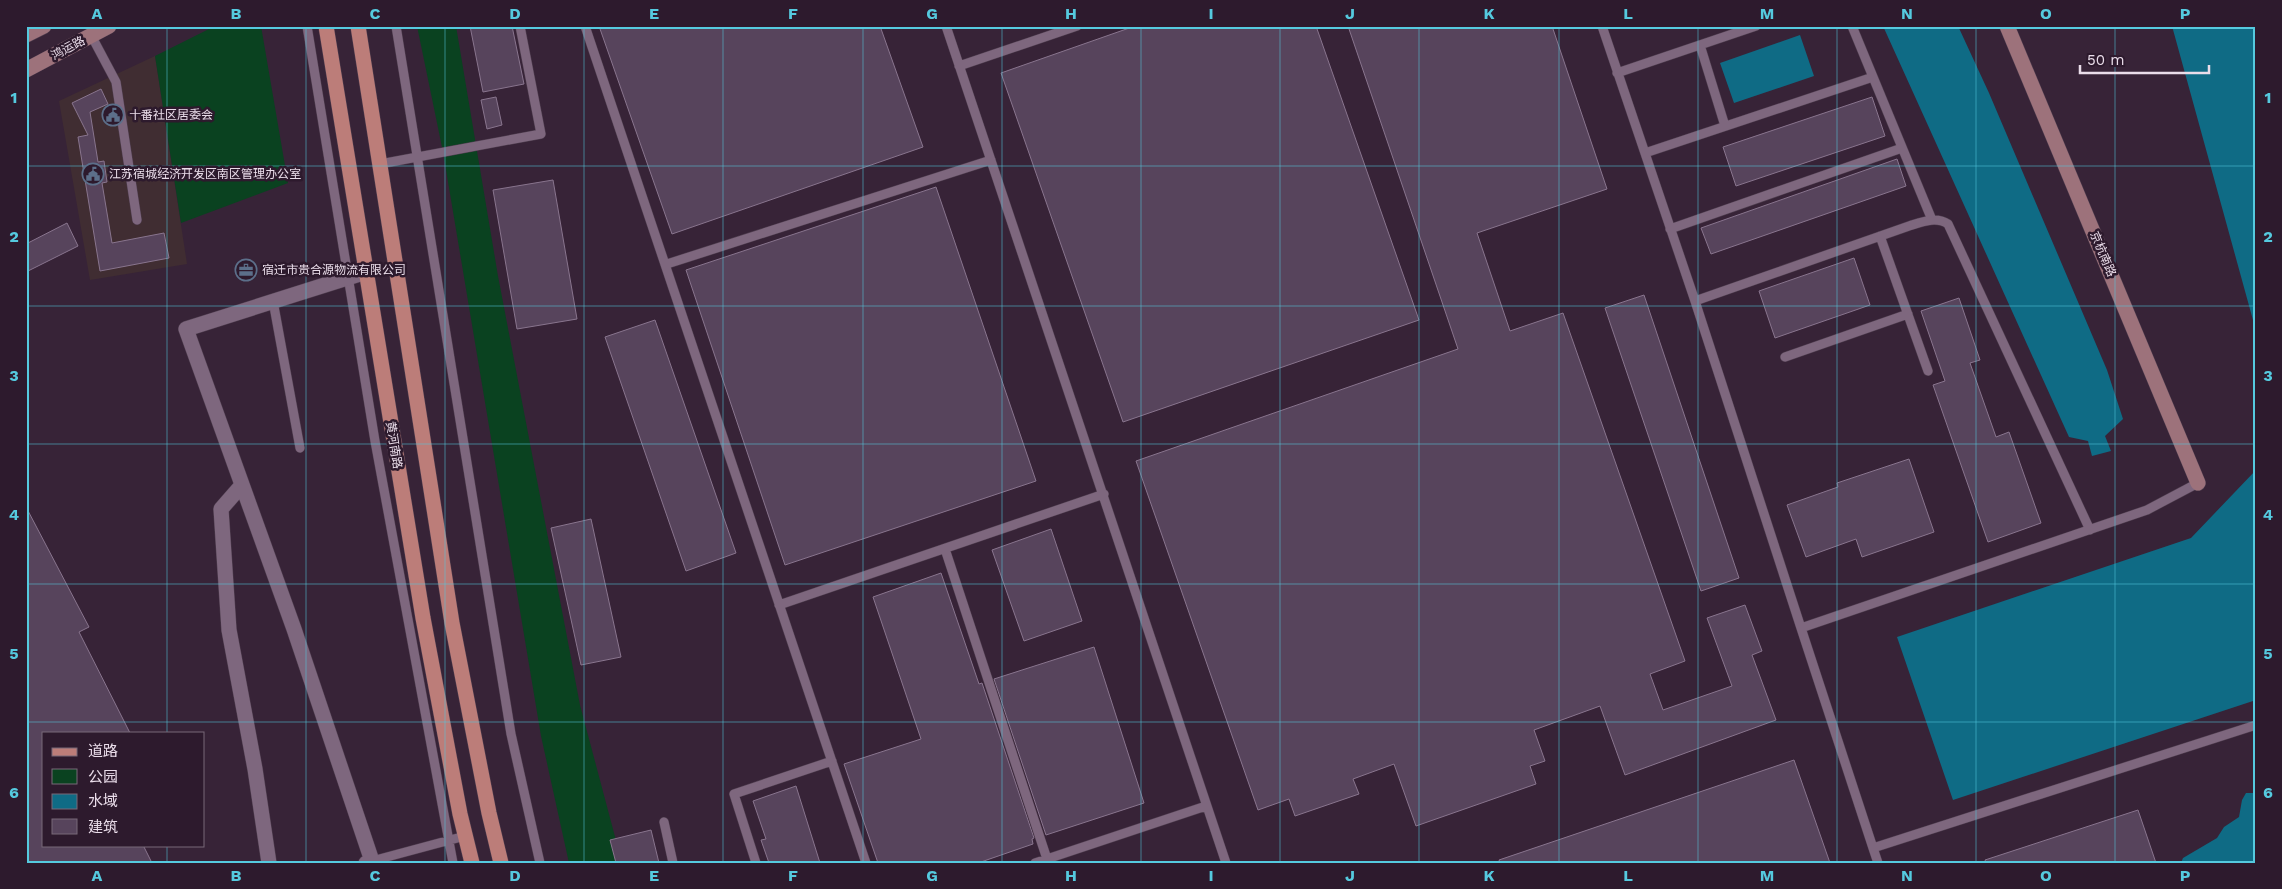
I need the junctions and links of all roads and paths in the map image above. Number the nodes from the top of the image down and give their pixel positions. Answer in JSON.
{"nodes":[{"id":1,"x":44,"y":26,"type":"edge"},
{"id":2,"x":109,"y":26,"type":"edge"},
{"id":3,"x":307,"y":26,"type":"edge"},
{"id":4,"x":326,"y":26,"type":"edge"},
{"id":5,"x":358,"y":26,"type":"edge"},
{"id":6,"x":396,"y":26,"type":"edge"},
{"id":7,"x":520,"y":26,"type":"edge"},
{"id":8,"x":585,"y":26,"type":"edge"},
{"id":9,"x":946,"y":26,"type":"edge"},
{"id":10,"x":1077,"y":26,"type":"edge"},
{"id":11,"x":1602,"y":26,"type":"edge"},
{"id":12,"x":1756,"y":26,"type":"edge"},
{"id":13,"x":1852,"y":26,"type":"edge"},
{"id":14,"x":2008,"y":26,"type":"edge"},
{"id":15,"x":26,"y":35,"type":"edge"},
{"id":16,"x":91,"y":36,"type":"junction"},
{"id":17,"x":1700,"y":45,"type":"junction"},
{"id":18,"x":959,"y":66,"type":"junction"},
{"id":19,"x":26,"y":70,"type":"edge"},
{"id":20,"x":1617,"y":73,"type":"junction"},
{"id":21,"x":1873,"y":77,"type":"junction"},
{"id":22,"x":1725,"y":126,"type":"junction"},
{"id":23,"x":1902,"y":148,"type":"junction"},
{"id":24,"x":1645,"y":153,"type":"junction"},
{"id":25,"x":417,"y":157,"type":"junction"},
{"id":26,"x":991,"y":160,"type":"junction"},
{"id":27,"x":380,"y":164,"type":"junction"},
{"id":28,"x":137,"y":220,"type":"dead end"},
{"id":29,"x":1932,"y":220,"type":"junction"},
{"id":30,"x":1670,"y":229,"type":"junction"},
{"id":31,"x":1880,"y":236,"type":"junction"},
{"id":32,"x":666,"y":264,"type":"junction"},
{"id":33,"x":366,"y":272,"type":"junction"},
{"id":34,"x":347,"y":278,"type":"junction"},
{"id":35,"x":273,"y":301,"type":"junction"},
{"id":36,"x":1695,"y":301,"type":"junction"},
{"id":37,"x":1908,"y":314,"type":"junction"},
{"id":38,"x":1785,"y":357,"type":"dead end"},
{"id":39,"x":1928,"y":371,"type":"dead end"},
{"id":40,"x":300,"y":448,"type":"dead end"},
{"id":41,"x":2198,"y":482,"type":"joint"},
{"id":42,"x":242,"y":484,"type":"junction"},
{"id":43,"x":1104,"y":494,"type":"junction"},
{"id":44,"x":2090,"y":530,"type":"junction"},
{"id":45,"x":945,"y":549,"type":"junction"},
{"id":46,"x":779,"y":605,"type":"junction"},
{"id":47,"x":1801,"y":628,"type":"junction"},
{"id":48,"x":2256,"y":726,"type":"edge"},
{"id":49,"x":832,"y":761,"type":"junction"},
{"id":50,"x":1206,"y":806,"type":"junction"},
{"id":51,"x":664,"y":822,"type":"dead end"},
{"id":52,"x":465,"y":836,"type":"junction"},
{"id":53,"x":449,"y":841,"type":"junction"},
{"id":54,"x":1873,"y":848,"type":"junction"},
{"id":55,"x":1047,"y":859,"type":"junction"},
{"id":56,"x":369,"y":862,"type":"edge"},
{"id":57,"x":269,"y":863,"type":"edge"},
{"id":58,"x":454,"y":863,"type":"edge"},
{"id":59,"x":472,"y":863,"type":"edge"},
{"id":60,"x":501,"y":863,"type":"edge"},
{"id":61,"x":540,"y":863,"type":"edge"},
{"id":62,"x":674,"y":863,"type":"edge"},
{"id":63,"x":756,"y":863,"type":"edge"},
{"id":64,"x":866,"y":863,"type":"edge"},
{"id":65,"x":1035,"y":863,"type":"edge"},
{"id":66,"x":1226,"y":863,"type":"edge"},
{"id":67,"x":1878,"y":863,"type":"edge"}],
"edges":[{"from":1,"to":15,"type":"street"},
{"from":2,"to":16,"type":"street","name":"鸿运路"},
{"from":3,"to":34,"type":"lane"},
{"from":4,"to":33,"type":"main road","name":"黄河南路"},
{"from":5,"to":27,"type":"main road"},
{"from":6,"to":25,"type":"lane"},
{"from":7,"to":25,"type":"lane"},
{"from":8,"to":32,"type":"lane"},
{"from":9,"to":18,"type":"lane"},
{"from":10,"to":18,"type":"lane"},
{"from":11,"to":20,"type":"lane"},
{"from":12,"to":17,"type":"lane"},
{"from":13,"to":21,"type":"lane"},
{"from":14,"to":41,"type":"street","name":"京杭南路"},
{"from":16,"to":19,"type":"street","name":"鸿运路"},
{"from":16,"to":28,"type":"lane"},
{"from":17,"to":20,"type":"lane"},
{"from":17,"to":22,"type":"lane"},
{"from":18,"to":26,"type":"lane"},
{"from":20,"to":24,"type":"lane"},
{"from":21,"to":22,"type":"lane"},
{"from":21,"to":23,"type":"lane"},
{"from":22,"to":24,"type":"lane"},
{"from":23,"to":29,"type":"lane"},
{"from":23,"to":30,"type":"lane"},
{"from":24,"to":30,"type":"lane"},
{"from":25,"to":27,"type":"lane"},
{"from":25,"to":61,"type":"lane"},
{"from":26,"to":32,"type":"lane"},
{"from":26,"to":43,"type":"lane"},
{"from":27,"to":60,"type":"main road"},
{"from":29,"to":31,"type":"lane"},
{"from":29,"to":44,"type":"lane"},
{"from":30,"to":36,"type":"lane"},
{"from":31,"to":36,"type":"lane"},
{"from":31,"to":37,"type":"lane"},
{"from":32,"to":46,"type":"lane"},
{"from":33,"to":34,"type":"street"},
{"from":33,"to":52,"type":"main road","name":"黄河南路"},
{"from":34,"to":35,"type":"street"},
{"from":34,"to":53,"type":"lane"},
{"from":35,"to":40,"type":"lane"},
{"from":35,"to":42,"type":"street"},
{"from":36,"to":47,"type":"lane"},
{"from":37,"to":38,"type":"lane"},
{"from":37,"to":39,"type":"lane"},
{"from":41,"to":44,"type":"lane"},
{"from":42,"to":56,"type":"street"},
{"from":42,"to":57,"type":"street"},
{"from":43,"to":45,"type":"lane"},
{"from":43,"to":50,"type":"lane"},
{"from":44,"to":47,"type":"lane"},
{"from":45,"to":46,"type":"lane"},
{"from":45,"to":55,"type":"lane"},
{"from":46,"to":49,"type":"lane"},
{"from":47,"to":54,"type":"lane"},
{"from":48,"to":54,"type":"lane"},
{"from":49,"to":63,"type":"lane"},
{"from":49,"to":64,"type":"lane"},
{"from":50,"to":55,"type":"lane"},
{"from":50,"to":66,"type":"lane"},
{"from":51,"to":62,"type":"lane"},
{"from":52,"to":53,"type":"lane"},
{"from":52,"to":59,"type":"main road","name":"黄河南路"},
{"from":53,"to":56,"type":"lane"},
{"from":53,"to":58,"type":"lane"},
{"from":54,"to":67,"type":"lane"},
{"from":55,"to":65,"type":"lane"}]}
